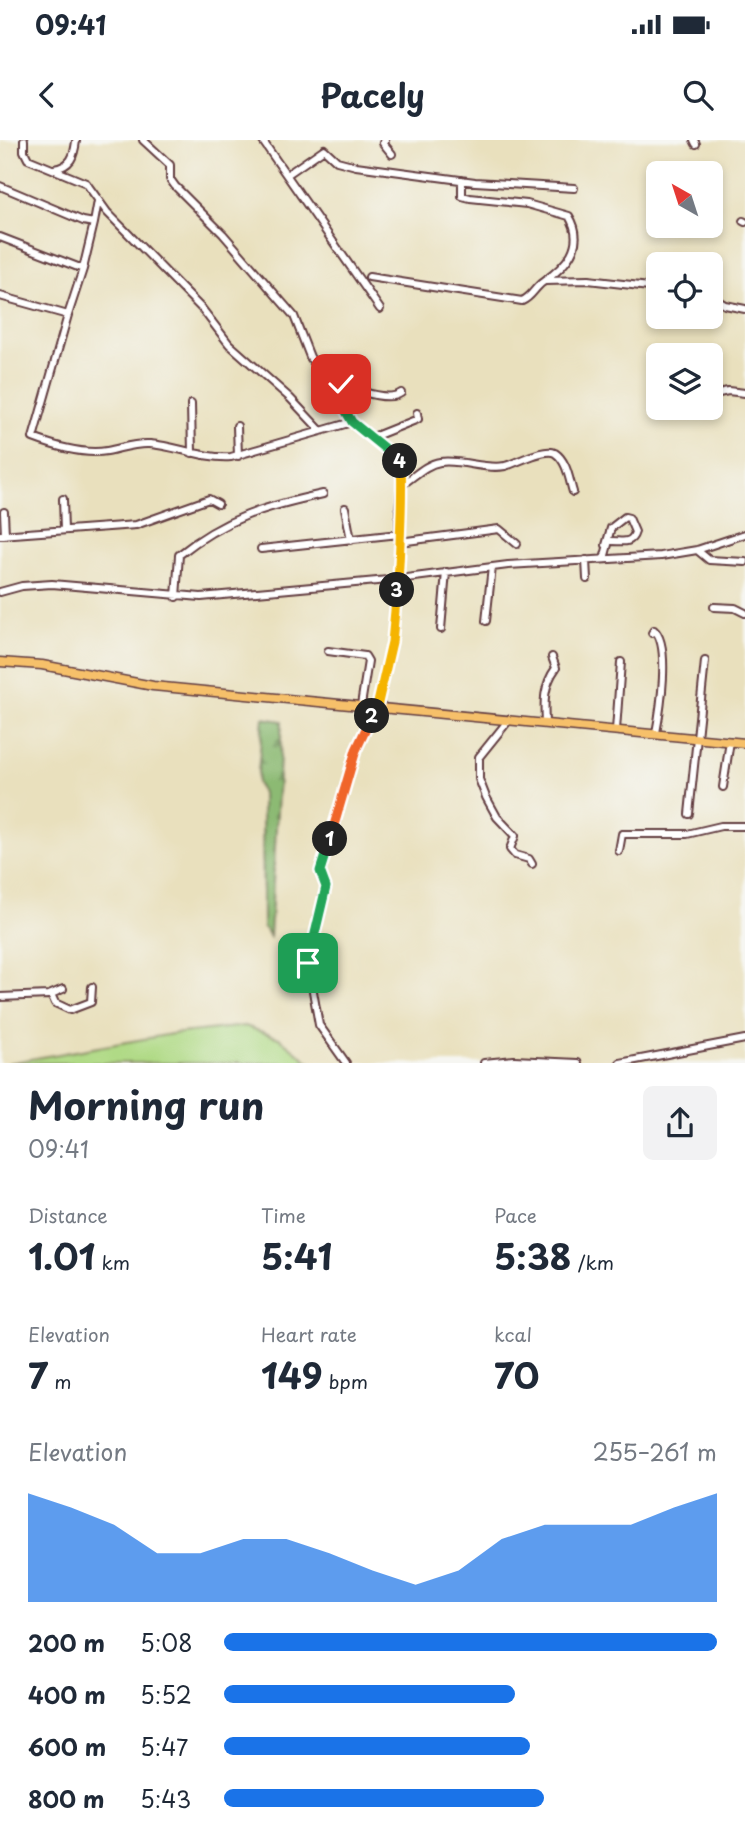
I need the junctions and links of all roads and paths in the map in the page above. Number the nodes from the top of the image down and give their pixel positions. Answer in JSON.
{"nodes":[{"id":1,"x":24,"y":140,"type":"edge"},
{"id":2,"x":143,"y":140,"type":"edge"},
{"id":3,"x":262,"y":140,"type":"edge"},
{"id":4,"x":385,"y":140,"type":"edge"},
{"id":5,"x":76,"y":141,"type":"edge"},
{"id":6,"x":392,"y":153,"type":"dead end"},
{"id":7,"x":52,"y":169,"type":"junction"},
{"id":8,"x":288,"y":174,"type":"junction"},
{"id":9,"x":462,"y":180,"type":"junction"},
{"id":10,"x":0,"y":186,"type":"edge"},
{"id":11,"x":574,"y":188,"type":"dead end"},
{"id":12,"x":97,"y":201,"type":"junction"},
{"id":13,"x":94,"y":223,"type":"junction"},
{"id":14,"x":0,"y":237,"type":"edge"},
{"id":15,"x":83,"y":269,"type":"junction"},
{"id":16,"x":369,"y":277,"type":"dead end"},
{"id":17,"x":545,"y":281,"type":"junction"},
{"id":18,"x":646,"y":286,"type":"edge"},
{"id":19,"x":0,"y":296,"type":"edge"},
{"id":20,"x":723,"y":304,"type":"edge"},
{"id":21,"x":380,"y":309,"type":"dead end"},
{"id":22,"x":745,"y":309,"type":"edge"},
{"id":23,"x":68,"y":315,"type":"junction"},
{"id":24,"x":324,"y":374,"type":"junction"},
{"id":25,"x":723,"y":392,"type":"edge"},
{"id":26,"x":401,"y":393,"type":"dead end"},
{"id":27,"x":745,"y":393,"type":"edge"},
{"id":28,"x":191,"y":404,"type":"dead end"},
{"id":29,"x":416,"y":413,"type":"dead end"},
{"id":30,"x":352,"y":422,"type":"junction"},
{"id":31,"x":237,"y":426,"type":"dead end"},
{"id":32,"x":321,"y":431,"type":"junction"},
{"id":33,"x":373,"y":437,"type":"junction"},
{"id":34,"x":192,"y":453,"type":"junction"},
{"id":35,"x":238,"y":456,"type":"junction"},
{"id":36,"x":403,"y":484,"type":"junction"},
{"id":37,"x":573,"y":492,"type":"dead end"},
{"id":38,"x":323,"y":494,"type":"dead end"},
{"id":39,"x":63,"y":499,"type":"dead end"},
{"id":40,"x":218,"y":504,"type":"dead end"},
{"id":41,"x":345,"y":508,"type":"dead end"},
{"id":42,"x":4,"y":512,"type":"dead end"},
{"id":43,"x":64,"y":530,"type":"junction"},
{"id":44,"x":399,"y":534,"type":"junction"},
{"id":45,"x":745,"y":534,"type":"edge"},
{"id":46,"x":2,"y":535,"type":"edge"},
{"id":47,"x":351,"y":540,"type":"junction"},
{"id":48,"x":399,"y":542,"type":"junction"},
{"id":49,"x":517,"y":544,"type":"dead end"},
{"id":50,"x":606,"y":545,"type":"junction"},
{"id":51,"x":261,"y":549,"type":"dead end"},
{"id":52,"x":696,"y":550,"type":"junction"},
{"id":53,"x":604,"y":559,"type":"junction"},
{"id":54,"x":586,"y":560,"type":"junction"},
{"id":55,"x":745,"y":562,"type":"edge"},
{"id":56,"x":492,"y":567,"type":"junction"},
{"id":57,"x":446,"y":572,"type":"junction"},
{"id":58,"x":399,"y":579,"type":"junction"},
{"id":59,"x":587,"y":579,"type":"dead end"},
{"id":60,"x":0,"y":592,"type":"edge"},
{"id":61,"x":176,"y":597,"type":"junction"},
{"id":62,"x":714,"y":607,"type":"dead end"},
{"id":63,"x":745,"y":613,"type":"edge"},
{"id":64,"x":486,"y":621,"type":"dead end"},
{"id":65,"x":441,"y":629,"type":"dead end"},
{"id":66,"x":652,"y":633,"type":"dead end"},
{"id":67,"x":328,"y":651,"type":"dead end"},
{"id":68,"x":552,"y":657,"type":"dead end"},
{"id":69,"x":705,"y":661,"type":"dead end"},
{"id":70,"x":0,"y":662,"type":"edge"},
{"id":71,"x":621,"y":663,"type":"dead end"},
{"id":72,"x":361,"y":705,"type":"junction"},
{"id":73,"x":377,"y":707,"type":"junction"},
{"id":74,"x":508,"y":721,"type":"junction"},
{"id":75,"x":545,"y":724,"type":"junction"},
{"id":76,"x":616,"y":730,"type":"junction"},
{"id":77,"x":656,"y":733,"type":"junction"},
{"id":78,"x":698,"y":737,"type":"junction"},
{"id":79,"x":730,"y":741,"type":"junction"},
{"id":80,"x":745,"y":743,"type":"edge"},
{"id":81,"x":723,"y":787,"type":"dead end"},
{"id":82,"x":689,"y":814,"type":"dead end"},
{"id":83,"x":745,"y":826,"type":"edge"},
{"id":84,"x":619,"y":851,"type":"dead end"},
{"id":85,"x":532,"y":864,"type":"dead end"},
{"id":86,"x":92,"y":987,"type":"dead end"},
{"id":87,"x":63,"y":989,"type":"dead end"},
{"id":88,"x":51,"y":994,"type":"junction"},
{"id":89,"x":0,"y":997,"type":"edge"},
{"id":90,"x":745,"y":1039,"type":"edge"},
{"id":91,"x":346,"y":1063,"type":"edge"},
{"id":92,"x":484,"y":1063,"type":"edge"},
{"id":93,"x":578,"y":1063,"type":"edge"},
{"id":94,"x":620,"y":1063,"type":"edge"}],
"edges":[{"from":1,"to":7,"type":"street"},
{"from":2,"to":24,"type":"street"},
{"from":3,"to":8,"type":"street"},
{"from":4,"to":6,"type":"street"},
{"from":5,"to":7,"type":"street"},
{"from":7,"to":12,"type":"street"},
{"from":8,"to":9,"type":"street"},
{"from":8,"to":21,"type":"street"},
{"from":9,"to":11,"type":"street"},
{"from":9,"to":17,"type":"street"},
{"from":10,"to":13,"type":"street"},
{"from":12,"to":13,"type":"street"},
{"from":12,"to":32,"type":"street"},
{"from":13,"to":15,"type":"street"},
{"from":14,"to":15,"type":"street"},
{"from":15,"to":23,"type":"street"},
{"from":16,"to":17,"type":"street"},
{"from":17,"to":18,"type":"street"},
{"from":19,"to":23,"type":"street"},
{"from":20,"to":22,"type":"street"},
{"from":23,"to":34,"type":"street"},
{"from":24,"to":26,"type":"street"},
{"from":24,"to":30,"type":"street"},
{"from":25,"to":27,"type":"street"},
{"from":28,"to":34,"type":"street"},
{"from":29,"to":33,"type":"street"},
{"from":30,"to":32,"type":"street"},
{"from":30,"to":33,"type":"street"},
{"from":31,"to":35,"type":"street"},
{"from":32,"to":35,"type":"street"},
{"from":33,"to":36,"type":"street"},
{"from":34,"to":35,"type":"street"},
{"from":36,"to":37,"type":"street"},
{"from":36,"to":44,"type":"street"},
{"from":38,"to":61,"type":"street"},
{"from":39,"to":43,"type":"street"},
{"from":40,"to":43,"type":"street"},
{"from":41,"to":47,"type":"street"},
{"from":42,"to":46,"type":"street"},
{"from":43,"to":46,"type":"street"},
{"from":44,"to":47,"type":"street"},
{"from":44,"to":48,"type":"street"},
{"from":45,"to":52,"type":"street"},
{"from":47,"to":51,"type":"street"},
{"from":48,"to":49,"type":"street"},
{"from":48,"to":58,"type":"street"},
{"from":50,"to":50,"type":"street"},
{"from":50,"to":53,"type":"street"},
{"from":52,"to":53,"type":"street"},
{"from":52,"to":55,"type":"street"},
{"from":53,"to":54,"type":"street"},
{"from":54,"to":56,"type":"street"},
{"from":54,"to":59,"type":"street"},
{"from":56,"to":57,"type":"street"},
{"from":56,"to":64,"type":"street"},
{"from":57,"to":58,"type":"street"},
{"from":57,"to":65,"type":"street"},
{"from":58,"to":61,"type":"street"},
{"from":58,"to":73,"type":"street"},
{"from":60,"to":61,"type":"street"},
{"from":62,"to":63,"type":"street"},
{"from":66,"to":77,"type":"street"},
{"from":67,"to":72,"type":"street"},
{"from":68,"to":75,"type":"street"},
{"from":69,"to":78,"type":"street"},
{"from":70,"to":72,"type":"main road"},
{"from":71,"to":76,"type":"street"},
{"from":72,"to":73,"type":"main road"},
{"from":73,"to":74,"type":"main road"},
{"from":73,"to":91,"type":"street"},
{"from":74,"to":75,"type":"main road"},
{"from":74,"to":85,"type":"street"},
{"from":75,"to":76,"type":"main road"},
{"from":76,"to":77,"type":"main road"},
{"from":77,"to":78,"type":"main road"},
{"from":78,"to":79,"type":"main road"},
{"from":78,"to":82,"type":"street"},
{"from":79,"to":80,"type":"main road"},
{"from":79,"to":81,"type":"street"},
{"from":83,"to":84,"type":"street"},
{"from":86,"to":88,"type":"street"},
{"from":87,"to":88,"type":"street"},
{"from":88,"to":89,"type":"street"},
{"from":90,"to":94,"type":"street"},
{"from":92,"to":93,"type":"street"}]}
